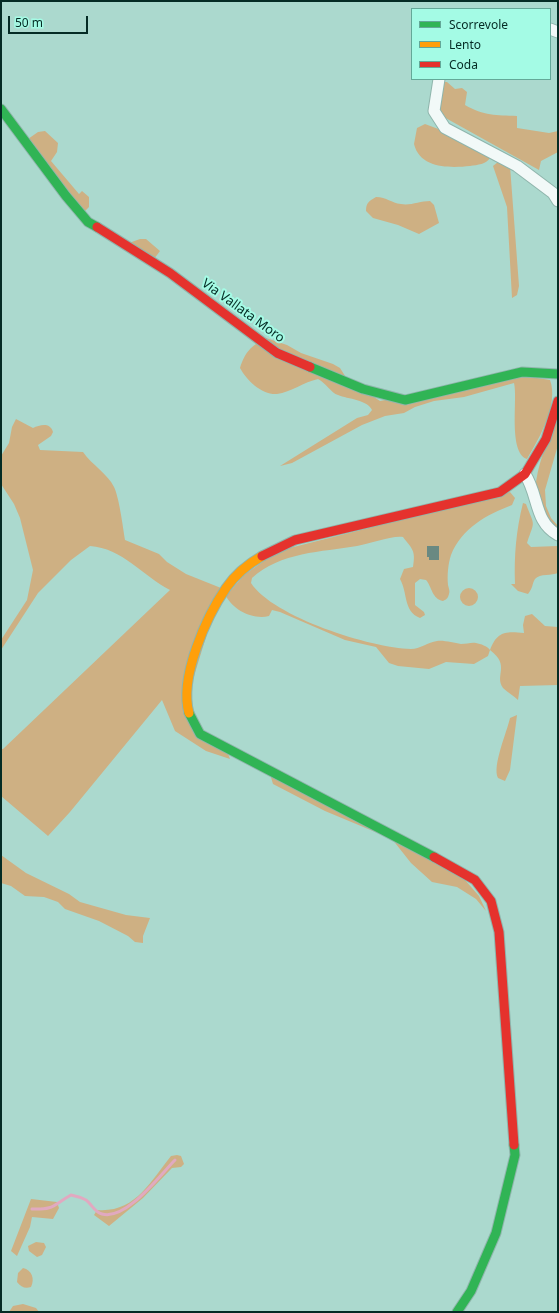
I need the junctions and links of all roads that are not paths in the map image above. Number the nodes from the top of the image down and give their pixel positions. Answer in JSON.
{"nodes":[{"id":1,"x":438,"y":80,"type":"edge"},
{"id":2,"x":1,"y":109,"type":"edge"},
{"id":3,"x":558,"y":201,"type":"edge"},
{"id":4,"x":558,"y":374,"type":"edge"},
{"id":5,"x":558,"y":401,"type":"edge"},
{"id":6,"x":525,"y":474,"type":"junction"},
{"id":7,"x":558,"y":535,"type":"edge"},
{"id":8,"x":457,"y":1312,"type":"edge"}],
"edges":[{"from":1,"to":3,"type":"street"},
{"from":2,"to":4,"type":"street","name":"Via Vallata Moro"},
{"from":5,"to":6,"type":"street"},
{"from":6,"to":7,"type":"street"},
{"from":6,"to":8,"type":"street"}]}
